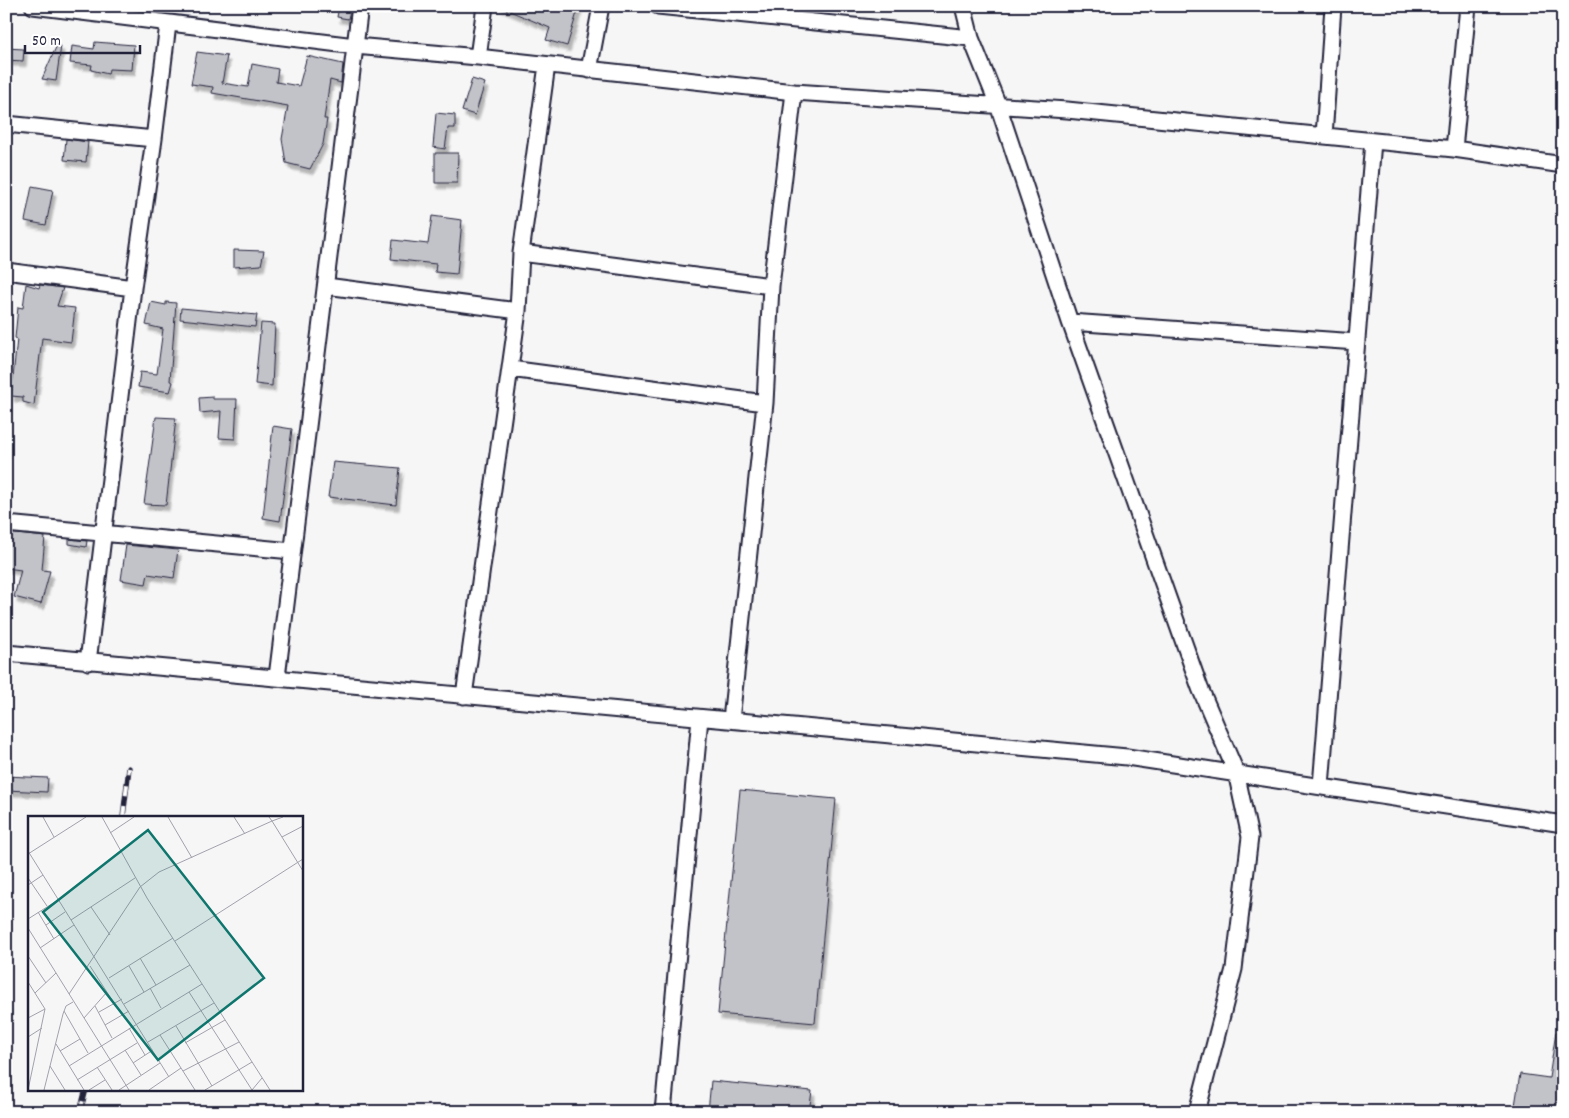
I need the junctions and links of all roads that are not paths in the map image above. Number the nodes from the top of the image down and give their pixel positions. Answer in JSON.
{"nodes":[{"id":1,"x":33,"y":6,"type":"edge"},
{"id":2,"x":360,"y":6,"type":"edge"},
{"id":3,"x":485,"y":6,"type":"edge"},
{"id":4,"x":601,"y":6,"type":"edge"},
{"id":5,"x":658,"y":6,"type":"edge"},
{"id":6,"x":963,"y":6,"type":"edge"},
{"id":7,"x":1333,"y":6,"type":"edge"},
{"id":8,"x":1468,"y":6,"type":"edge"},
{"id":9,"x":710,"y":9,"type":"edge"},
{"id":10,"x":93,"y":10,"type":"edge"},
{"id":11,"x":168,"y":24,"type":"junction"},
{"id":12,"x":971,"y":38,"type":"junction"},
{"id":13,"x":355,"y":46,"type":"junction"},
{"id":14,"x":478,"y":57,"type":"junction"},
{"id":15,"x":547,"y":65,"type":"junction"},
{"id":16,"x":589,"y":70,"type":"junction"},
{"id":17,"x":794,"y":92,"type":"junction"},
{"id":18,"x":998,"y":105,"type":"junction"},
{"id":19,"x":6,"y":124,"type":"edge"},
{"id":20,"x":1324,"y":136,"type":"junction"},
{"id":21,"x":154,"y":139,"type":"junction"},
{"id":22,"x":1373,"y":141,"type":"junction"},
{"id":23,"x":1454,"y":149,"type":"junction"},
{"id":24,"x":1563,"y":165,"type":"edge"},
{"id":25,"x":521,"y":253,"type":"junction"},
{"id":26,"x":6,"y":271,"type":"edge"},
{"id":27,"x":326,"y":286,"type":"junction"},
{"id":28,"x":772,"y":286,"type":"junction"},
{"id":29,"x":133,"y":288,"type":"junction"},
{"id":30,"x":518,"y":311,"type":"junction"},
{"id":31,"x":1070,"y":322,"type":"junction"},
{"id":32,"x":1357,"y":342,"type":"junction"},
{"id":33,"x":510,"y":369,"type":"junction"},
{"id":34,"x":765,"y":403,"type":"junction"},
{"id":35,"x":6,"y":524,"type":"edge"},
{"id":36,"x":104,"y":533,"type":"junction"},
{"id":37,"x":292,"y":550,"type":"junction"},
{"id":38,"x":6,"y":654,"type":"edge"},
{"id":39,"x":88,"y":662,"type":"junction"},
{"id":40,"x":277,"y":677,"type":"junction"},
{"id":41,"x":464,"y":696,"type":"junction"},
{"id":42,"x":700,"y":718,"type":"junction"},
{"id":43,"x":731,"y":720,"type":"junction"},
{"id":44,"x":1236,"y":772,"type":"junction"},
{"id":45,"x":1321,"y":786,"type":"junction"},
{"id":46,"x":1563,"y":824,"type":"edge"},
{"id":47,"x":663,"y":1112,"type":"edge"},
{"id":48,"x":1197,"y":1112,"type":"edge"}],
"edges":[{"from":1,"to":10,"type":"street"},
{"from":2,"to":13,"type":"street"},
{"from":3,"to":14,"type":"street"},
{"from":4,"to":16,"type":"street"},
{"from":5,"to":9,"type":"street"},
{"from":6,"to":12,"type":"street"},
{"from":7,"to":20,"type":"street"},
{"from":8,"to":23,"type":"street"},
{"from":9,"to":12,"type":"street"},
{"from":10,"to":11,"type":"street"},
{"from":11,"to":13,"type":"street"},
{"from":11,"to":21,"type":"street"},
{"from":12,"to":18,"type":"street"},
{"from":13,"to":14,"type":"street"},
{"from":13,"to":27,"type":"street"},
{"from":14,"to":15,"type":"street"},
{"from":15,"to":16,"type":"street"},
{"from":15,"to":25,"type":"street"},
{"from":16,"to":17,"type":"street"},
{"from":17,"to":18,"type":"street"},
{"from":17,"to":28,"type":"street"},
{"from":18,"to":20,"type":"street"},
{"from":18,"to":31,"type":"street"},
{"from":19,"to":21,"type":"street"},
{"from":20,"to":22,"type":"street"},
{"from":21,"to":29,"type":"street"},
{"from":22,"to":23,"type":"street"},
{"from":22,"to":32,"type":"street"},
{"from":23,"to":24,"type":"street"},
{"from":25,"to":28,"type":"street"},
{"from":25,"to":30,"type":"street"},
{"from":26,"to":29,"type":"street"},
{"from":27,"to":30,"type":"street"},
{"from":27,"to":37,"type":"street"},
{"from":28,"to":34,"type":"street"},
{"from":29,"to":36,"type":"street"},
{"from":30,"to":33,"type":"street"},
{"from":31,"to":32,"type":"street"},
{"from":31,"to":44,"type":"street"},
{"from":32,"to":45,"type":"street"},
{"from":33,"to":34,"type":"street"},
{"from":33,"to":41,"type":"street"},
{"from":34,"to":43,"type":"street"},
{"from":35,"to":36,"type":"street"},
{"from":36,"to":37,"type":"street"},
{"from":36,"to":39,"type":"street"},
{"from":37,"to":40,"type":"street"},
{"from":38,"to":39,"type":"street"},
{"from":39,"to":40,"type":"street"},
{"from":40,"to":41,"type":"street"},
{"from":41,"to":42,"type":"street"},
{"from":42,"to":43,"type":"street"},
{"from":42,"to":47,"type":"street"},
{"from":43,"to":44,"type":"street"},
{"from":44,"to":45,"type":"street"},
{"from":44,"to":48,"type":"street"},
{"from":45,"to":46,"type":"street"}]}
